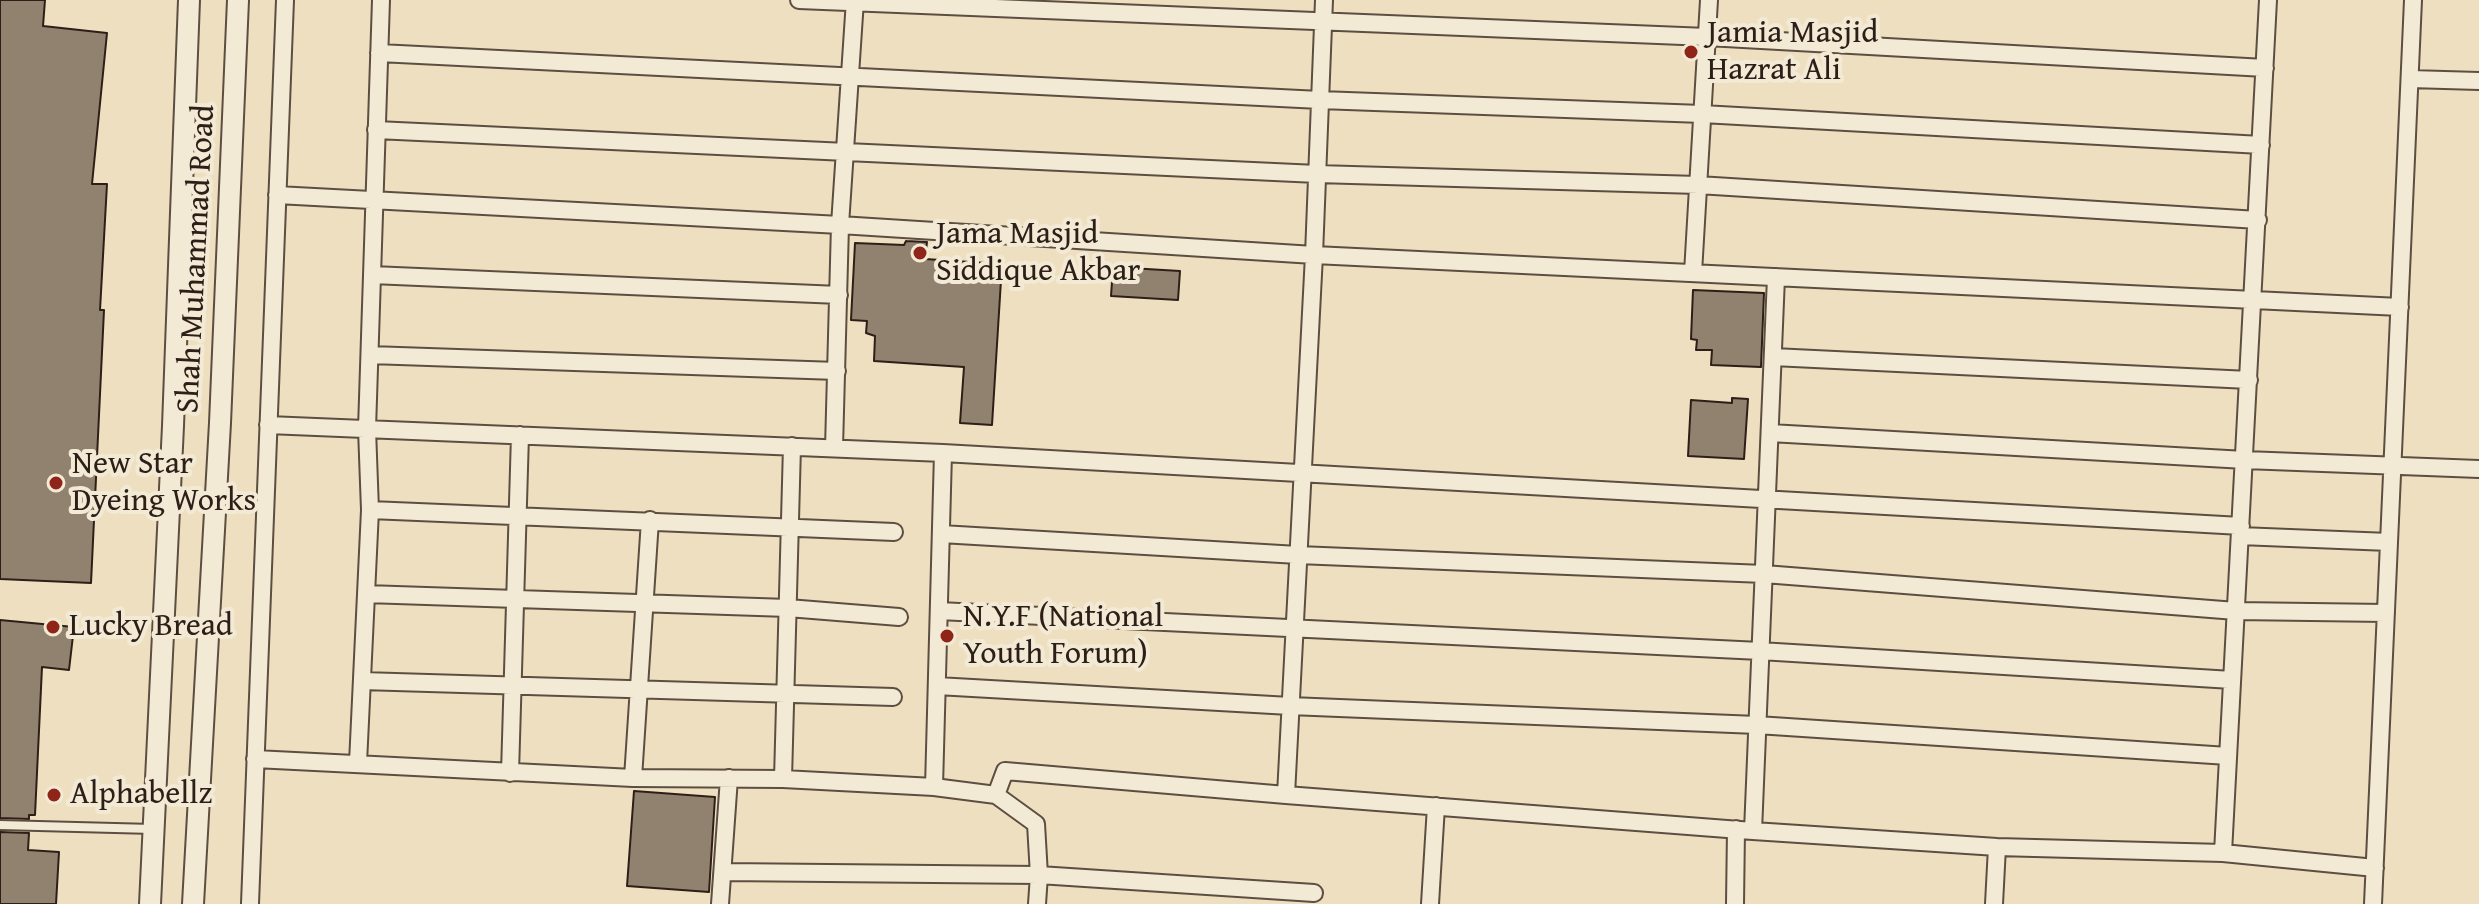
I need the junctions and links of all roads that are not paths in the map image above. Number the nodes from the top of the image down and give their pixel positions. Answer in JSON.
{"nodes":[{"id":1,"x":189,"y":0,"type":"edge"},
{"id":2,"x":238,"y":0,"type":"edge"},
{"id":3,"x":285,"y":0,"type":"edge"},
{"id":4,"x":381,"y":0,"type":"edge"},
{"id":5,"x":799,"y":0,"type":"edge"},
{"id":6,"x":1324,"y":0,"type":"edge"},
{"id":7,"x":1709,"y":0,"type":"edge"},
{"id":8,"x":2268,"y":0,"type":"edge"},
{"id":9,"x":2413,"y":0,"type":"edge"},
{"id":10,"x":855,"y":1,"type":"edge"},
{"id":11,"x":1324,"y":22,"type":"junction"},
{"id":12,"x":1707,"y":37,"type":"junction"},
{"id":13,"x":379,"y":53,"type":"junction"},
{"id":14,"x":2265,"y":68,"type":"junction"},
{"id":15,"x":850,"y":77,"type":"junction"},
{"id":16,"x":2410,"y":79,"type":"junction"},
{"id":17,"x":2479,"y":81,"type":"edge"},
{"id":18,"x":1320,"y":100,"type":"junction"},
{"id":19,"x":1702,"y":114,"type":"junction"},
{"id":20,"x":376,"y":130,"type":"junction"},
{"id":21,"x":2261,"y":145,"type":"junction"},
{"id":22,"x":845,"y":152,"type":"junction"},
{"id":23,"x":1317,"y":174,"type":"junction"},
{"id":24,"x":1698,"y":185,"type":"junction"},
{"id":25,"x":277,"y":195,"type":"junction"},
{"id":26,"x":374,"y":200,"type":"junction"},
{"id":27,"x":2258,"y":220,"type":"junction"},
{"id":28,"x":840,"y":225,"type":"junction"},
{"id":29,"x":1314,"y":255,"type":"junction"},
{"id":30,"x":1693,"y":273,"type":"junction"},
{"id":31,"x":372,"y":275,"type":"junction"},
{"id":32,"x":1776,"y":277,"type":"junction"},
{"id":33,"x":839,"y":295,"type":"junction"},
{"id":34,"x":2254,"y":299,"type":"junction"},
{"id":35,"x":2400,"y":307,"type":"junction"},
{"id":36,"x":370,"y":355,"type":"junction"},
{"id":37,"x":1773,"y":357,"type":"junction"},
{"id":38,"x":837,"y":371,"type":"junction"},
{"id":39,"x":2249,"y":380,"type":"junction"},
{"id":40,"x":268,"y":425,"type":"junction"},
{"id":41,"x":367,"y":429,"type":"junction"},
{"id":42,"x":1770,"y":433,"type":"junction"},
{"id":43,"x":520,"y":435,"type":"junction"},
{"id":44,"x":792,"y":446,"type":"junction"},
{"id":45,"x":834,"y":448,"type":"junction"},
{"id":46,"x":943,"y":453,"type":"junction"},
{"id":47,"x":2245,"y":460,"type":"junction"},
{"id":48,"x":2393,"y":466,"type":"junction"},
{"id":49,"x":2479,"y":469,"type":"edge"},
{"id":50,"x":1302,"y":474,"type":"junction"},
{"id":51,"x":1767,"y":499,"type":"junction"},
{"id":52,"x":370,"y":510,"type":"junction"},
{"id":53,"x":518,"y":516,"type":"junction"},
{"id":54,"x":650,"y":520,"type":"junction"},
{"id":55,"x":790,"y":526,"type":"junction"},
{"id":56,"x":2241,"y":531,"type":"junction"},
{"id":57,"x":894,"y":532,"type":"dead end"},
{"id":58,"x":941,"y":534,"type":"junction"},
{"id":59,"x":2389,"y":542,"type":"junction"},
{"id":60,"x":1298,"y":555,"type":"junction"},
{"id":61,"x":1764,"y":574,"type":"junction"},
{"id":62,"x":366,"y":594,"type":"junction"},
{"id":63,"x":515,"y":600,"type":"junction"},
{"id":64,"x":645,"y":604,"type":"junction"},
{"id":65,"x":788,"y":608,"type":"junction"},
{"id":66,"x":939,"y":611,"type":"junction"},
{"id":67,"x":2236,"y":611,"type":"junction"},
{"id":68,"x":2386,"y":613,"type":"junction"},
{"id":69,"x":899,"y":617,"type":"dead end"},
{"id":70,"x":1294,"y":629,"type":"junction"},
{"id":71,"x":1760,"y":651,"type":"junction"},
{"id":72,"x":2232,"y":680,"type":"junction"},
{"id":73,"x":362,"y":681,"type":"junction"},
{"id":74,"x":512,"y":686,"type":"junction"},
{"id":75,"x":937,"y":686,"type":"junction"},
{"id":76,"x":640,"y":689,"type":"junction"},
{"id":77,"x":786,"y":693,"type":"junction"},
{"id":78,"x":893,"y":697,"type":"dead end"},
{"id":79,"x":1290,"y":706,"type":"junction"},
{"id":80,"x":1757,"y":725,"type":"junction"},
{"id":81,"x":2228,"y":756,"type":"junction"},
{"id":82,"x":255,"y":759,"type":"junction"},
{"id":83,"x":358,"y":763,"type":"junction"},
{"id":84,"x":510,"y":773,"type":"junction"},
{"id":85,"x":633,"y":778,"type":"junction"},
{"id":86,"x":729,"y":778,"type":"junction"},
{"id":87,"x":783,"y":779,"type":"junction"},
{"id":88,"x":934,"y":787,"type":"junction"},
{"id":89,"x":996,"y":795,"type":"junction"},
{"id":90,"x":1286,"y":795,"type":"junction"},
{"id":91,"x":1436,"y":806,"type":"junction"},
{"id":92,"x":0,"y":825,"type":"edge"},
{"id":93,"x":153,"y":830,"type":"junction"},
{"id":94,"x":1745,"y":830,"type":"junction"},
{"id":95,"x":1997,"y":847,"type":"junction"},
{"id":96,"x":2223,"y":853,"type":"junction"},
{"id":97,"x":2375,"y":868,"type":"junction"},
{"id":98,"x":723,"y":872,"type":"junction"},
{"id":99,"x":1039,"y":875,"type":"junction"},
{"id":100,"x":1314,"y":893,"type":"dead end"},
{"id":101,"x":150,"y":904,"type":"edge"},
{"id":102,"x":193,"y":904,"type":"edge"},
{"id":103,"x":250,"y":904,"type":"edge"},
{"id":104,"x":720,"y":904,"type":"edge"},
{"id":105,"x":1037,"y":904,"type":"edge"},
{"id":106,"x":1430,"y":904,"type":"edge"},
{"id":107,"x":1735,"y":904,"type":"edge"},
{"id":108,"x":1994,"y":904,"type":"edge"},
{"id":109,"x":2373,"y":904,"type":"edge"}],
"edges":[{"from":1,"to":93,"type":"street","name":"Shah Muhammad Road"},
{"from":2,"to":102,"type":"street","name":"Shah Muhammad Road"},
{"from":3,"to":25,"type":"street"},
{"from":4,"to":13,"type":"street"},
{"from":5,"to":10,"type":"street"},
{"from":6,"to":11,"type":"street"},
{"from":7,"to":12,"type":"street"},
{"from":8,"to":14,"type":"street"},
{"from":9,"to":16,"type":"street"},
{"from":10,"to":11,"type":"street"},
{"from":10,"to":15,"type":"street"},
{"from":11,"to":12,"type":"street"},
{"from":11,"to":18,"type":"street"},
{"from":12,"to":14,"type":"street"},
{"from":12,"to":19,"type":"street"},
{"from":13,"to":15,"type":"street"},
{"from":13,"to":20,"type":"street"},
{"from":14,"to":21,"type":"street"},
{"from":15,"to":18,"type":"street"},
{"from":15,"to":22,"type":"street"},
{"from":16,"to":17,"type":"street"},
{"from":16,"to":35,"type":"street"},
{"from":18,"to":19,"type":"street"},
{"from":18,"to":23,"type":"street"},
{"from":19,"to":21,"type":"street"},
{"from":19,"to":24,"type":"street"},
{"from":20,"to":22,"type":"street"},
{"from":20,"to":26,"type":"street"},
{"from":21,"to":27,"type":"street"},
{"from":22,"to":23,"type":"street"},
{"from":22,"to":28,"type":"street"},
{"from":23,"to":24,"type":"street"},
{"from":23,"to":29,"type":"street"},
{"from":24,"to":27,"type":"street"},
{"from":24,"to":30,"type":"street"},
{"from":25,"to":26,"type":"street"},
{"from":25,"to":40,"type":"street"},
{"from":26,"to":28,"type":"street"},
{"from":26,"to":31,"type":"street"},
{"from":27,"to":34,"type":"street"},
{"from":28,"to":29,"type":"street"},
{"from":28,"to":33,"type":"street"},
{"from":29,"to":30,"type":"street"},
{"from":29,"to":50,"type":"street"},
{"from":30,"to":32,"type":"street"},
{"from":31,"to":33,"type":"street"},
{"from":31,"to":36,"type":"street"},
{"from":32,"to":34,"type":"street"},
{"from":32,"to":37,"type":"street"},
{"from":33,"to":38,"type":"street"},
{"from":34,"to":35,"type":"street"},
{"from":34,"to":39,"type":"street"},
{"from":35,"to":48,"type":"street"},
{"from":36,"to":38,"type":"street"},
{"from":36,"to":41,"type":"street"},
{"from":37,"to":39,"type":"street"},
{"from":37,"to":42,"type":"street"},
{"from":38,"to":45,"type":"street"},
{"from":39,"to":47,"type":"street"},
{"from":40,"to":41,"type":"street"},
{"from":40,"to":82,"type":"street"},
{"from":41,"to":43,"type":"street"},
{"from":41,"to":52,"type":"street"},
{"from":42,"to":47,"type":"street"},
{"from":42,"to":51,"type":"street"},
{"from":43,"to":44,"type":"street"},
{"from":43,"to":53,"type":"street"},
{"from":44,"to":45,"type":"street"},
{"from":44,"to":55,"type":"street"},
{"from":45,"to":46,"type":"street"},
{"from":46,"to":50,"type":"street"},
{"from":46,"to":58,"type":"street"},
{"from":47,"to":48,"type":"street"},
{"from":47,"to":56,"type":"street"},
{"from":48,"to":49,"type":"street"},
{"from":48,"to":59,"type":"street"},
{"from":50,"to":51,"type":"street"},
{"from":50,"to":60,"type":"street"},
{"from":51,"to":56,"type":"street"},
{"from":51,"to":61,"type":"street"},
{"from":52,"to":53,"type":"street"},
{"from":52,"to":62,"type":"street"},
{"from":53,"to":54,"type":"street"},
{"from":53,"to":63,"type":"street"},
{"from":54,"to":55,"type":"street"},
{"from":54,"to":64,"type":"street"},
{"from":55,"to":57,"type":"street"},
{"from":55,"to":65,"type":"street"},
{"from":56,"to":59,"type":"street"},
{"from":56,"to":67,"type":"street"},
{"from":58,"to":60,"type":"street"},
{"from":58,"to":66,"type":"street"},
{"from":59,"to":68,"type":"street"},
{"from":60,"to":61,"type":"street"},
{"from":60,"to":70,"type":"street"},
{"from":61,"to":67,"type":"street"},
{"from":61,"to":71,"type":"street"},
{"from":62,"to":63,"type":"street"},
{"from":62,"to":73,"type":"street"},
{"from":63,"to":64,"type":"street"},
{"from":63,"to":74,"type":"street"},
{"from":64,"to":65,"type":"street"},
{"from":64,"to":76,"type":"street"},
{"from":65,"to":69,"type":"street"},
{"from":65,"to":77,"type":"street"},
{"from":66,"to":70,"type":"street"},
{"from":66,"to":75,"type":"street"},
{"from":67,"to":68,"type":"street"},
{"from":67,"to":72,"type":"street"},
{"from":68,"to":97,"type":"street"},
{"from":70,"to":71,"type":"street"},
{"from":70,"to":79,"type":"street"},
{"from":71,"to":72,"type":"street"},
{"from":71,"to":80,"type":"street"},
{"from":72,"to":81,"type":"street"},
{"from":73,"to":74,"type":"street"},
{"from":73,"to":83,"type":"street"},
{"from":74,"to":76,"type":"street"},
{"from":74,"to":84,"type":"street"},
{"from":75,"to":79,"type":"street"},
{"from":75,"to":88,"type":"street"},
{"from":76,"to":77,"type":"street"},
{"from":76,"to":85,"type":"street"},
{"from":77,"to":78,"type":"street"},
{"from":77,"to":87,"type":"street"},
{"from":79,"to":80,"type":"street"},
{"from":79,"to":90,"type":"street"},
{"from":80,"to":81,"type":"street"},
{"from":80,"to":94,"type":"street"},
{"from":81,"to":96,"type":"street"},
{"from":82,"to":83,"type":"street"},
{"from":82,"to":103,"type":"street"},
{"from":83,"to":84,"type":"street"},
{"from":84,"to":85,"type":"street"},
{"from":85,"to":86,"type":"street"},
{"from":86,"to":87,"type":"street"},
{"from":86,"to":98,"type":"street"},
{"from":87,"to":88,"type":"street"},
{"from":88,"to":89,"type":"street"},
{"from":89,"to":90,"type":"street"},
{"from":89,"to":99,"type":"street"},
{"from":90,"to":91,"type":"street"},
{"from":91,"to":94,"type":"street"},
{"from":91,"to":106,"type":"street"},
{"from":92,"to":93,"type":"lane"},
{"from":93,"to":101,"type":"street","name":"Shah Muhammad Road"},
{"from":94,"to":95,"type":"street"},
{"from":94,"to":107,"type":"street"},
{"from":95,"to":96,"type":"street"},
{"from":95,"to":108,"type":"street"},
{"from":96,"to":97,"type":"street"},
{"from":97,"to":109,"type":"street"},
{"from":98,"to":99,"type":"street"},
{"from":98,"to":104,"type":"street"},
{"from":99,"to":100,"type":"street"},
{"from":99,"to":105,"type":"street"}]}
